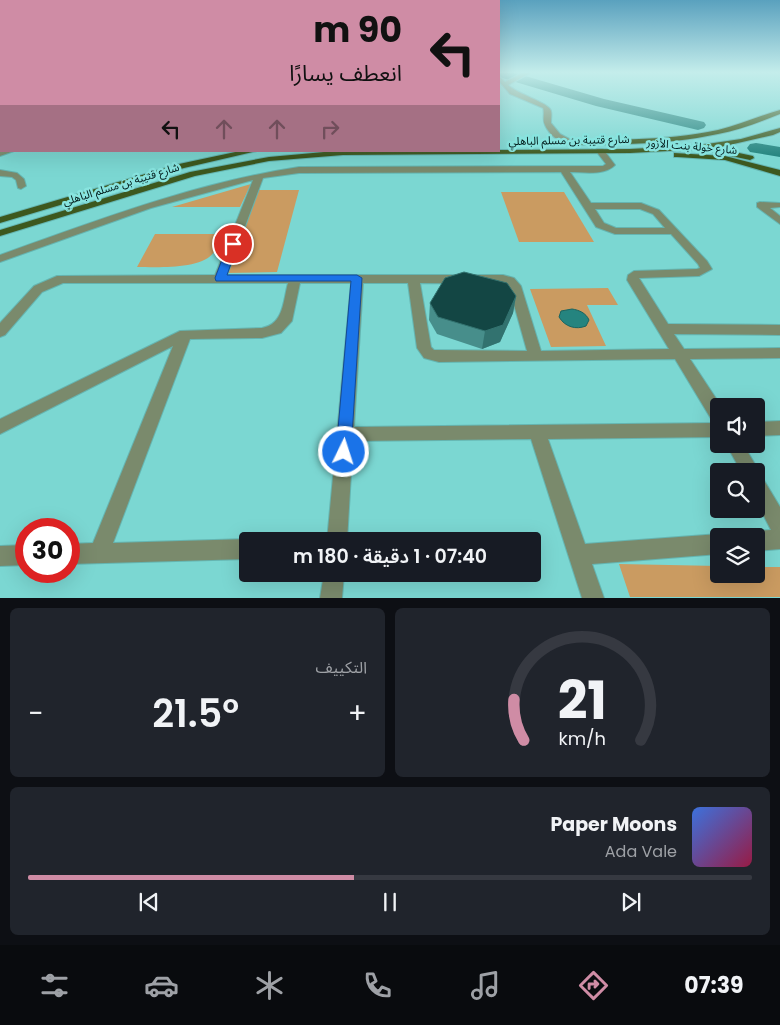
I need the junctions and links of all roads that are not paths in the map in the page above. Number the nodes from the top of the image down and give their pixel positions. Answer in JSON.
{"nodes":[{"id":1,"x":529,"y":101,"type":"edge"},
{"id":2,"x":780,"y":112,"type":"edge"},
{"id":3,"x":780,"y":130,"type":"edge"},
{"id":4,"x":742,"y":140,"type":"junction"},
{"id":5,"x":568,"y":142,"type":"junction"},
{"id":6,"x":500,"y":144,"type":"edge"},
{"id":7,"x":509,"y":144,"type":"junction"},
{"id":8,"x":699,"y":147,"type":"junction"},
{"id":9,"x":718,"y":148,"type":"junction"},
{"id":10,"x":600,"y":151,"type":"junction"},
{"id":11,"x":630,"y":151,"type":"junction"},
{"id":12,"x":248,"y":152,"type":"edge"},
{"id":13,"x":472,"y":152,"type":"edge"},
{"id":14,"x":500,"y":152,"type":"edge"},
{"id":15,"x":750,"y":158,"type":"junction"},
{"id":16,"x":739,"y":161,"type":"junction"},
{"id":17,"x":780,"y":168,"type":"edge"},
{"id":18,"x":564,"y":170,"type":"junction"},
{"id":19,"x":0,"y":173,"type":"edge"},
{"id":20,"x":780,"y":173,"type":"edge"},
{"id":21,"x":258,"y":176,"type":"junction"},
{"id":22,"x":21,"y":186,"type":"dead end"},
{"id":23,"x":778,"y":205,"type":"dead end"},
{"id":24,"x":588,"y":206,"type":"junction"},
{"id":25,"x":0,"y":220,"type":"edge"},
{"id":26,"x":780,"y":221,"type":"edge"},
{"id":27,"x":673,"y":231,"type":"junction"},
{"id":28,"x":0,"y":233,"type":"edge"},
{"id":29,"x":0,"y":259,"type":"edge"},
{"id":30,"x":220,"y":278,"type":"junction"},
{"id":31,"x":295,"y":278,"type":"junction"},
{"id":32,"x":357,"y":278,"type":"junction"},
{"id":33,"x":414,"y":278,"type":"junction"},
{"id":34,"x":664,"y":329,"type":"junction"},
{"id":35,"x":780,"y":330,"type":"edge"},
{"id":36,"x":0,"y":332,"type":"edge"},
{"id":37,"x":185,"y":334,"type":"junction"},
{"id":38,"x":680,"y":354,"type":"junction"},
{"id":39,"x":780,"y":354,"type":"edge"},
{"id":40,"x":536,"y":356,"type":"junction"},
{"id":41,"x":710,"y":402,"type":"edge"},
{"id":42,"x":0,"y":427,"type":"edge"},
{"id":43,"x":780,"y":428,"type":"edge"},
{"id":44,"x":765,"y":429,"type":"edge"},
{"id":45,"x":710,"y":430,"type":"edge"},
{"id":46,"x":537,"y":432,"type":"junction"},
{"id":47,"x":345,"y":434,"type":"junction"},
{"id":48,"x":765,"y":499,"type":"edge"},
{"id":49,"x":780,"y":526,"type":"edge"},
{"id":50,"x":338,"y":532,"type":"edge"},
{"id":51,"x":780,"y":539,"type":"edge"},
{"id":52,"x":765,"y":540,"type":"edge"},
{"id":53,"x":710,"y":545,"type":"edge"},
{"id":54,"x":239,"y":549,"type":"edge"},
{"id":55,"x":99,"y":553,"type":"junction"},
{"id":56,"x":80,"y":554,"type":"edge"},
{"id":57,"x":15,"y":555,"type":"edge"},
{"id":58,"x":579,"y":555,"type":"junction"},
{"id":59,"x":0,"y":556,"type":"edge"},
{"id":60,"x":333,"y":582,"type":"edge"},
{"id":61,"x":331,"y":598,"type":"edge"},
{"id":62,"x":593,"y":598,"type":"edge"}],
"edges":[{"from":1,"to":5,"type":"street"},
{"from":2,"to":5,"type":"main road","name":"شارع قتيبة بن مسلم الباهلي"},
{"from":2,"to":9,"type":"main road"},
{"from":3,"to":4,"type":"main road"},
{"from":4,"to":9,"type":"main road"},
{"from":4,"to":15,"type":"main road","name":"شارع خولة بنت الأزور"},
{"from":5,"to":7,"type":"main road","name":"شارع قتيبة بن مسلم الباهلي"},
{"from":6,"to":7,"type":"main road","name":"شارع قتيبة بن مسلم الباهلي"},
{"from":7,"to":8,"type":"main road"},
{"from":8,"to":9,"type":"main road"},
{"from":8,"to":11,"type":"main road","name":"شارع قتيبة بن مسلم الباهلي"},
{"from":9,"to":15,"type":"main road"},
{"from":9,"to":16,"type":"main road"},
{"from":10,"to":11,"type":"main road","name":"شارع قتيبة بن مسلم الباهلي"},
{"from":10,"to":14,"type":"main road","name":"شارع قتيبة بن مسلم الباهلي"},
{"from":10,"to":18,"type":"street"},
{"from":11,"to":16,"type":"main road","name":"شارع خولة بنت الأزور"},
{"from":12,"to":25,"type":"main road","name":"شارع قتيبة بن مسلم الباهلي"},
{"from":13,"to":28,"type":"main road","name":"شارع قتيبة بن مسلم الباهلي"},
{"from":15,"to":17,"type":"main road","name":"شارع خولة بنت الأزور"},
{"from":16,"to":20,"type":"main road","name":"شارع خولة بنت الأزور"},
{"from":18,"to":21,"type":"street"},
{"from":18,"to":24,"type":"street"},
{"from":19,"to":22,"type":"street"},
{"from":21,"to":29,"type":"street"},
{"from":21,"to":30,"type":"street"},
{"from":23,"to":26,"type":"street"},
{"from":24,"to":27,"type":"street"},
{"from":24,"to":27,"type":"street"},
{"from":27,"to":34,"type":"street"},
{"from":30,"to":31,"type":"street"},
{"from":30,"to":36,"type":"street"},
{"from":31,"to":32,"type":"street"},
{"from":31,"to":37,"type":"street"},
{"from":32,"to":33,"type":"street"},
{"from":32,"to":47,"type":"street"},
{"from":33,"to":40,"type":"street"},
{"from":33,"to":40,"type":"street"},
{"from":34,"to":35,"type":"street"},
{"from":34,"to":38,"type":"street"},
{"from":37,"to":42,"type":"street"},
{"from":37,"to":55,"type":"street"},
{"from":38,"to":39,"type":"street"},
{"from":38,"to":40,"type":"street"},
{"from":38,"to":41,"type":"street"},
{"from":43,"to":44,"type":"street"},
{"from":45,"to":46,"type":"street"},
{"from":46,"to":47,"type":"street"},
{"from":46,"to":58,"type":"street"},
{"from":47,"to":50,"type":"street"},
{"from":48,"to":49,"type":"street"},
{"from":51,"to":52,"type":"street"},
{"from":53,"to":58,"type":"street"},
{"from":54,"to":55,"type":"street"},
{"from":55,"to":56,"type":"street"},
{"from":57,"to":59,"type":"street"},
{"from":58,"to":62,"type":"street"},
{"from":60,"to":61,"type":"street"}]}
